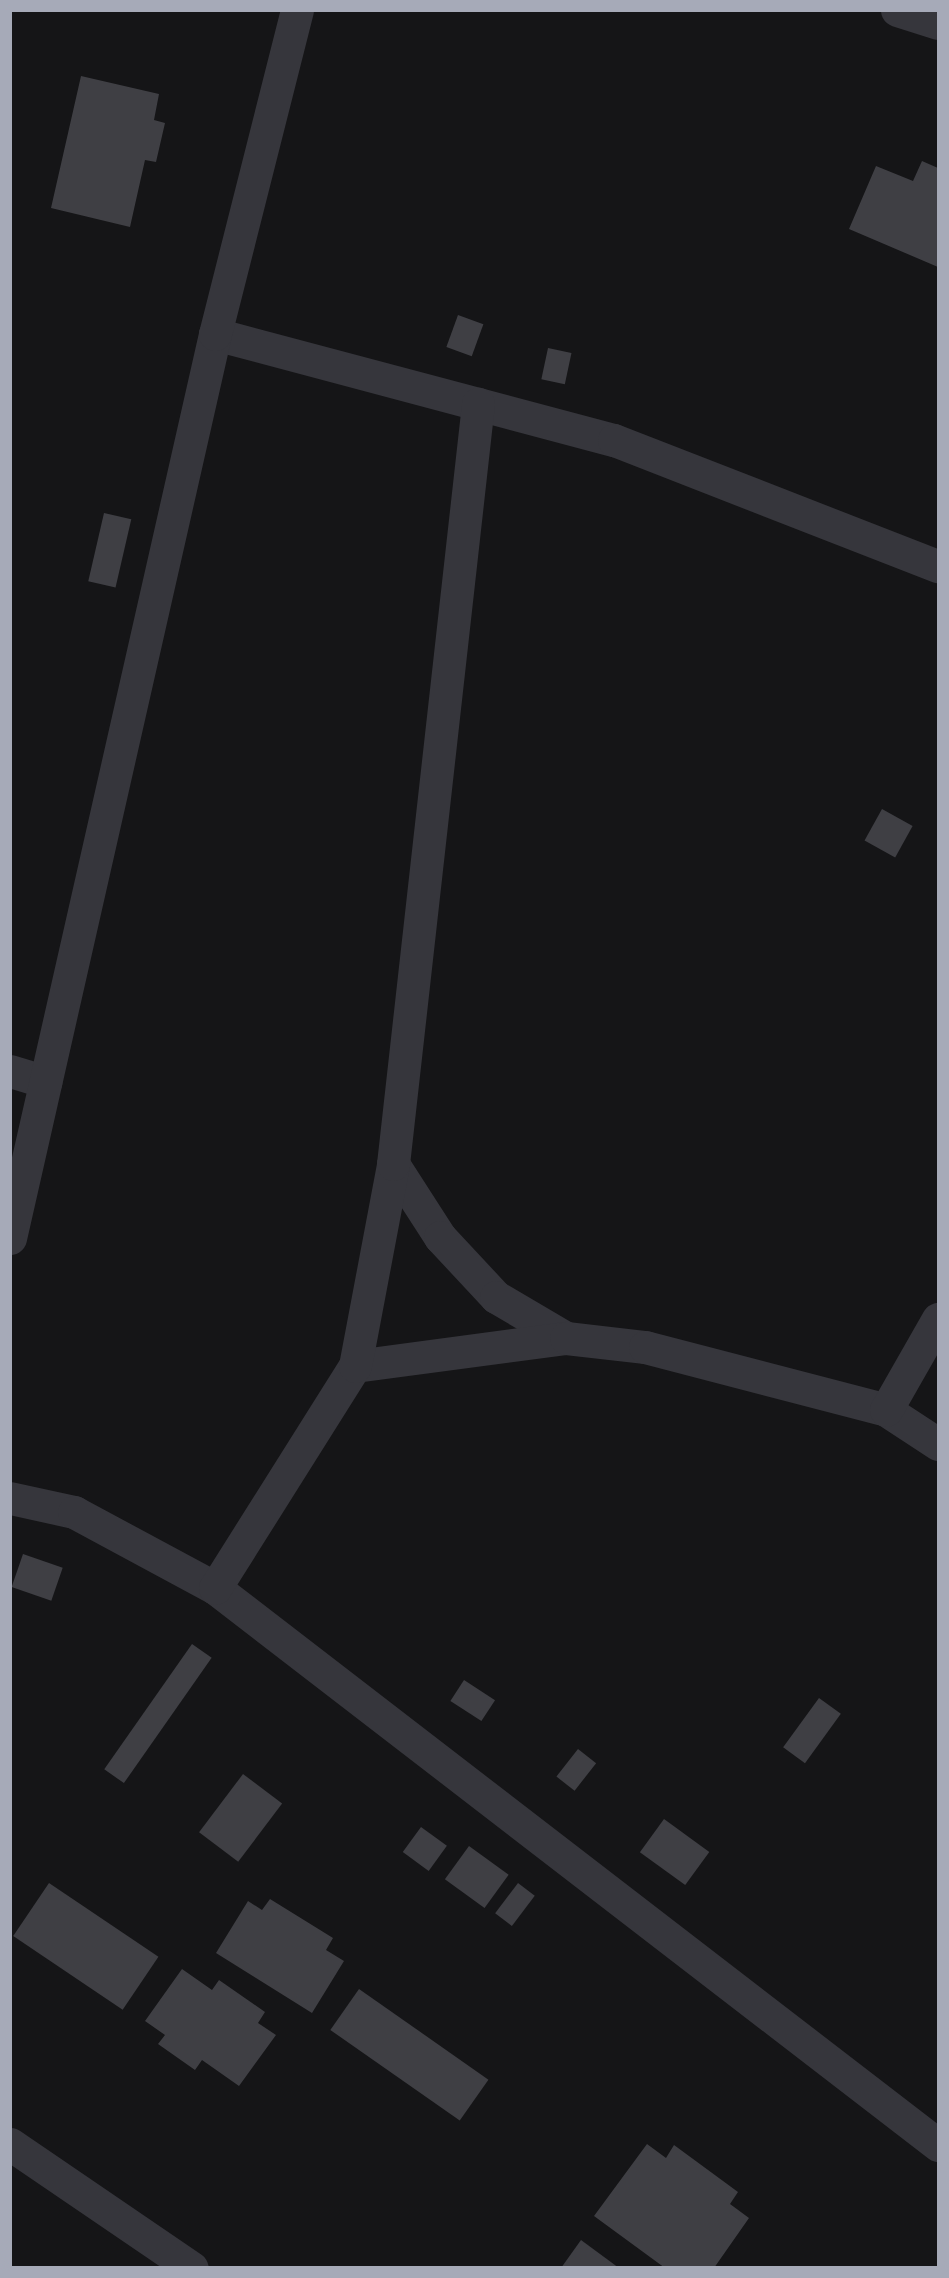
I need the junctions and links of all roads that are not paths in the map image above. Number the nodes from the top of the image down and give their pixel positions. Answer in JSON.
{"nodes":[{"id":1,"x":297,"y":10,"type":"edge"},
{"id":2,"x":897,"y":10,"type":"edge"},
{"id":3,"x":939,"y":23,"type":"edge"},
{"id":4,"x":215,"y":334,"type":"junction"},
{"id":5,"x":478,"y":404,"type":"junction"},
{"id":6,"x":939,"y":566,"type":"edge"},
{"id":7,"x":10,"y":1071,"type":"edge"},
{"id":8,"x":45,"y":1082,"type":"junction"},
{"id":9,"x":393,"y":1164,"type":"junction"},
{"id":10,"x":10,"y":1238,"type":"edge"},
{"id":11,"x":939,"y":1319,"type":"edge"},
{"id":12,"x":566,"y":1338,"type":"junction"},
{"id":13,"x":355,"y":1366,"type":"junction"},
{"id":14,"x":886,"y":1410,"type":"junction"},
{"id":15,"x":939,"y":1444,"type":"edge"},
{"id":16,"x":10,"y":1498,"type":"edge"},
{"id":17,"x":215,"y":1588,"type":"junction"},
{"id":18,"x":10,"y":2144,"type":"edge"},
{"id":19,"x":939,"y":2145,"type":"edge"},
{"id":20,"x":192,"y":2268,"type":"edge"}],
"edges":[{"from":1,"to":4,"type":"street"},
{"from":2,"to":3,"type":"street"},
{"from":4,"to":5,"type":"street"},
{"from":4,"to":8,"type":"street"},
{"from":5,"to":6,"type":"street"},
{"from":5,"to":9,"type":"street"},
{"from":7,"to":8,"type":"street"},
{"from":8,"to":10,"type":"street"},
{"from":9,"to":12,"type":"street"},
{"from":9,"to":13,"type":"street"},
{"from":11,"to":14,"type":"street"},
{"from":12,"to":13,"type":"street"},
{"from":12,"to":14,"type":"street"},
{"from":13,"to":17,"type":"street"},
{"from":14,"to":15,"type":"street"},
{"from":16,"to":17,"type":"street"},
{"from":17,"to":19,"type":"street"},
{"from":18,"to":20,"type":"street"}]}
